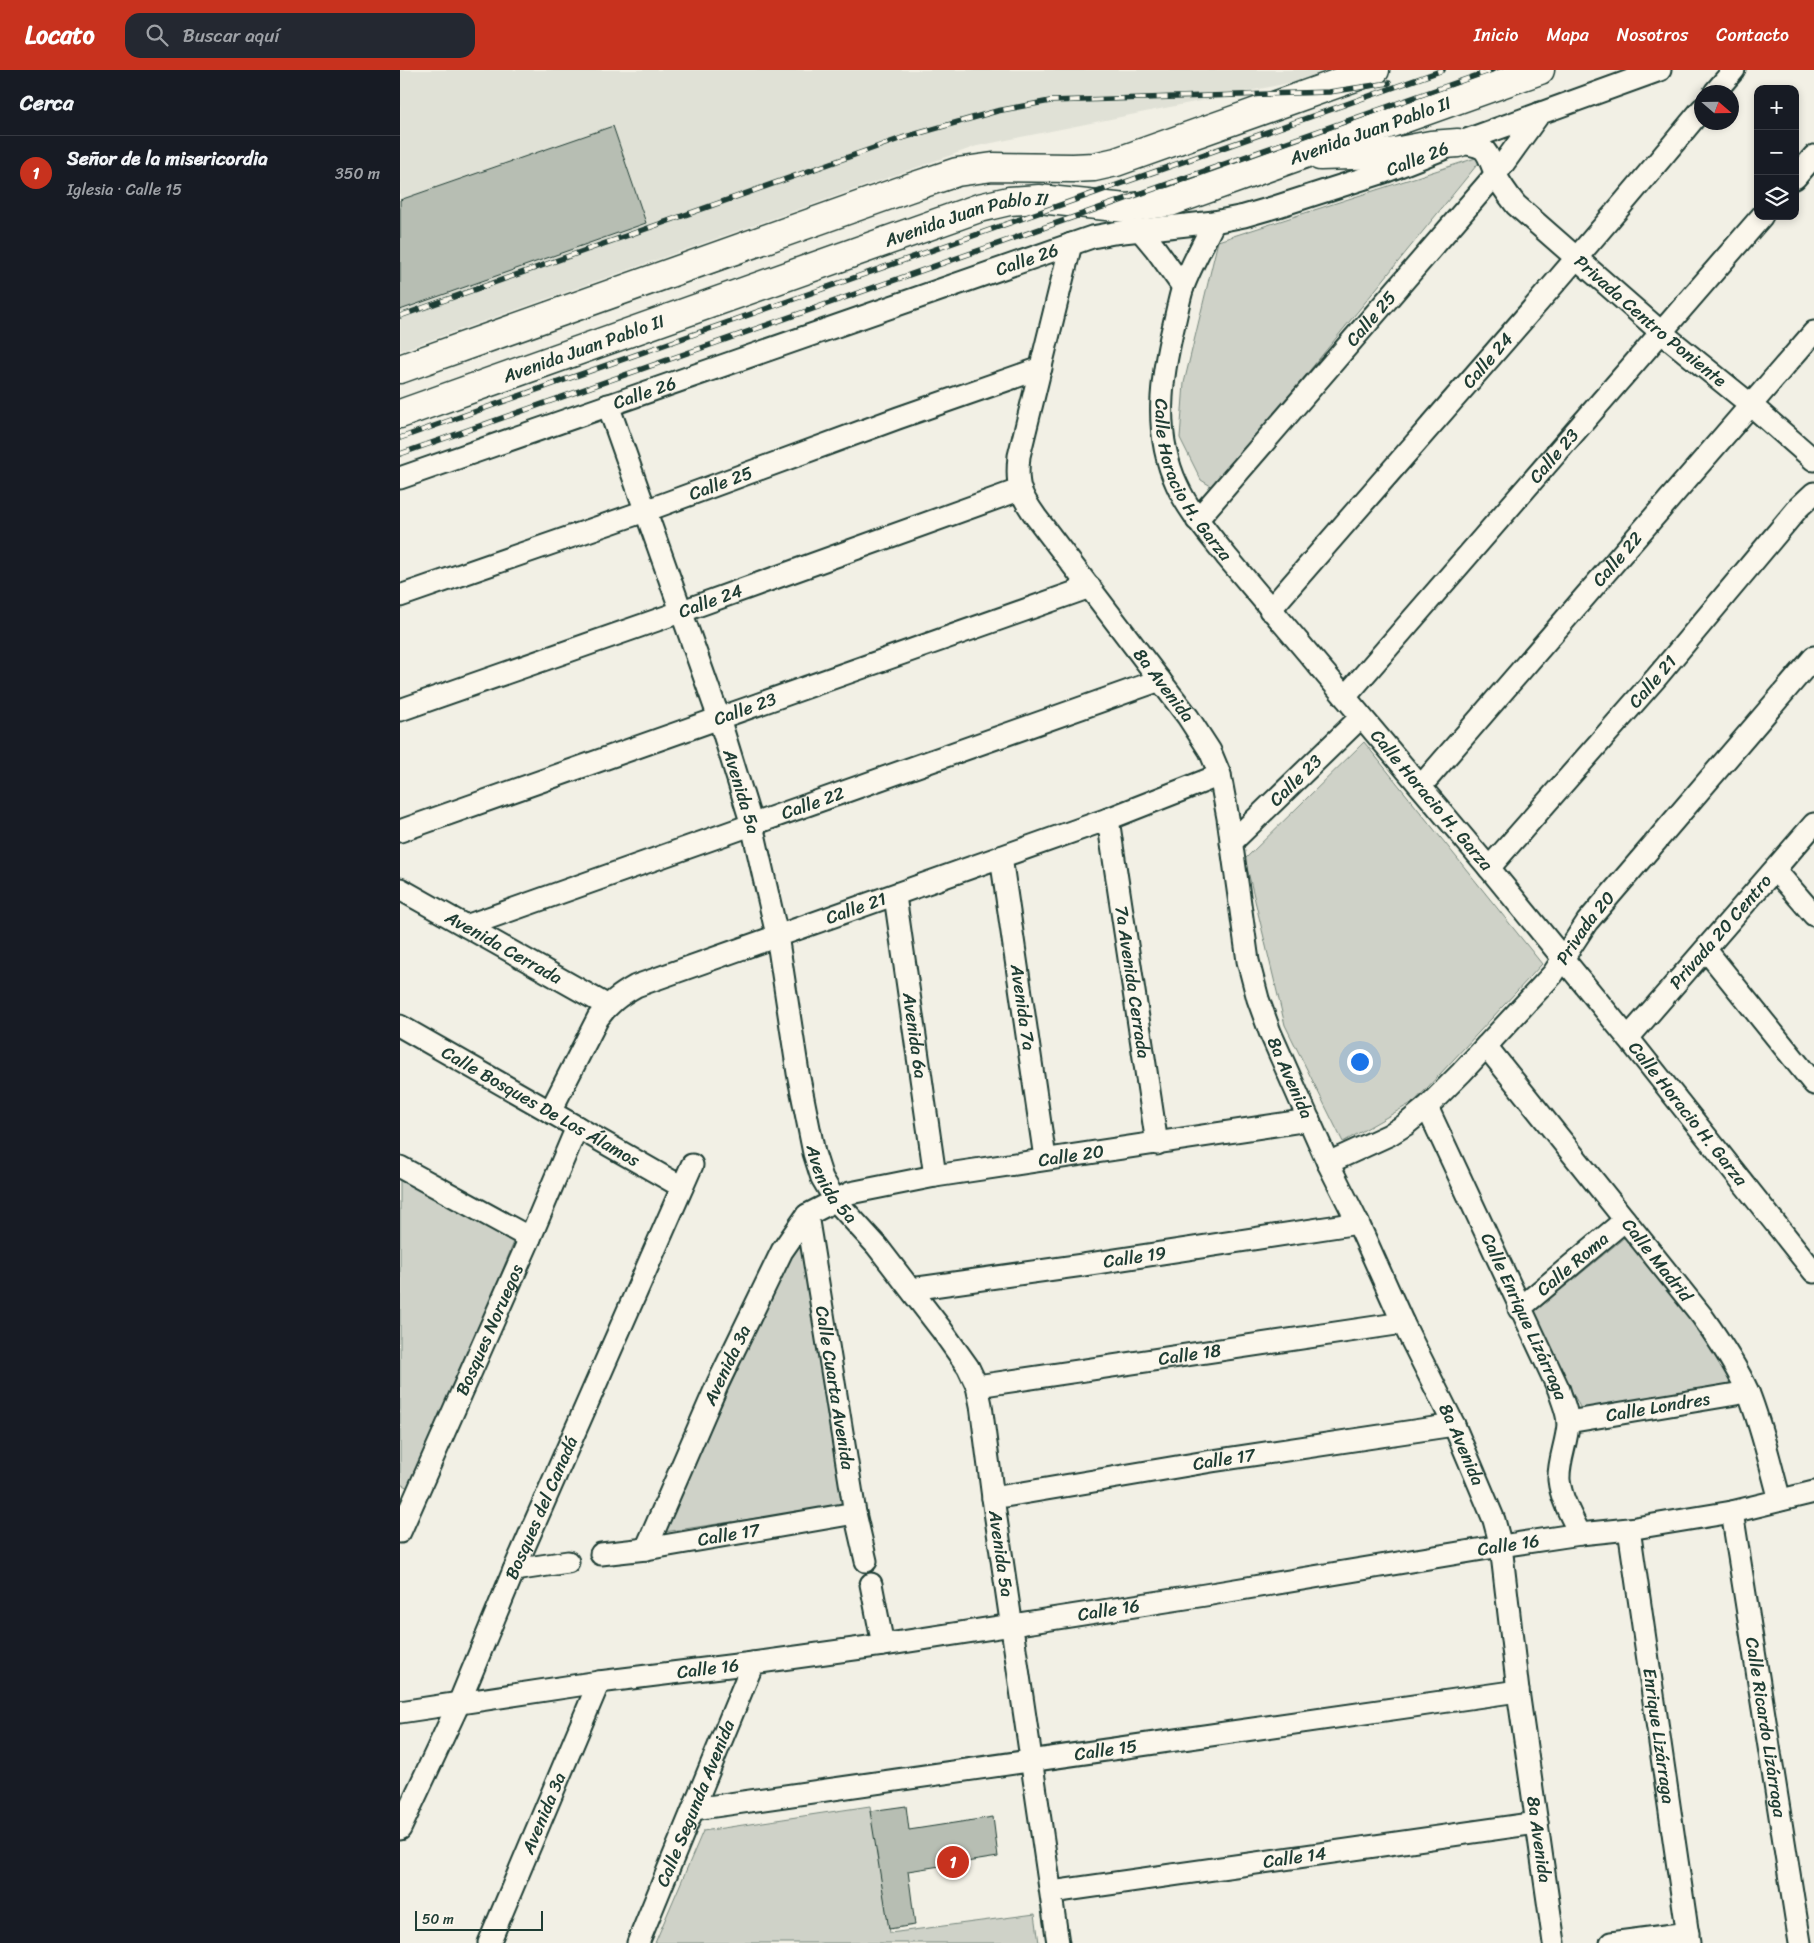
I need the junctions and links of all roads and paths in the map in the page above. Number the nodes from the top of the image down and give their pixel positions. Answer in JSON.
{"nodes":[{"id":1,"x":1375,"y":70,"type":"edge"},
{"id":2,"x":1540,"y":70,"type":"edge"},
{"id":3,"x":1660,"y":70,"type":"edge"},
{"id":4,"x":1540,"y":113,"type":"junction"},
{"id":5,"x":1694,"y":119,"type":"edge"},
{"id":6,"x":1458,"y":142,"type":"junction"},
{"id":7,"x":1301,"y":156,"type":"junction"},
{"id":8,"x":1814,"y":156,"type":"edge"},
{"id":9,"x":1496,"y":174,"type":"junction"},
{"id":10,"x":1798,"y":175,"type":"edge"},
{"id":11,"x":1759,"y":220,"type":"edge"},
{"id":12,"x":1214,"y":222,"type":"junction"},
{"id":13,"x":1140,"y":230,"type":"junction"},
{"id":14,"x":1070,"y":244,"type":"junction"},
{"id":15,"x":1577,"y":259,"type":"junction"},
{"id":16,"x":1183,"y":287,"type":"junction"},
{"id":17,"x":1814,"y":332,"type":"edge"},
{"id":18,"x":1662,"y":333,"type":"junction"},
{"id":19,"x":1041,"y":368,"type":"junction"},
{"id":20,"x":400,"y":369,"type":"edge"},
{"id":21,"x":608,"y":405,"type":"junction"},
{"id":22,"x":1751,"y":405,"type":"junction"},
{"id":23,"x":400,"y":414,"type":"edge"},
{"id":24,"x":1814,"y":460,"type":"edge"},
{"id":25,"x":400,"y":478,"type":"edge"},
{"id":26,"x":1019,"y":490,"type":"junction"},
{"id":27,"x":1814,"y":493,"type":"edge"},
{"id":28,"x":645,"y":510,"type":"junction"},
{"id":29,"x":1197,"y":520,"type":"junction"},
{"id":30,"x":1090,"y":587,"type":"junction"},
{"id":31,"x":400,"y":596,"type":"edge"},
{"id":32,"x":1270,"y":610,"type":"junction"},
{"id":33,"x":680,"y":612,"type":"junction"},
{"id":34,"x":1814,"y":657,"type":"edge"},
{"id":35,"x":1160,"y":680,"type":"junction"},
{"id":36,"x":1345,"y":696,"type":"junction"},
{"id":37,"x":400,"y":710,"type":"edge"},
{"id":38,"x":1361,"y":717,"type":"junction"},
{"id":39,"x":719,"y":718,"type":"junction"},
{"id":40,"x":1220,"y":775,"type":"junction"},
{"id":41,"x":1421,"y":786,"type":"junction"},
{"id":42,"x":1108,"y":819,"type":"junction"},
{"id":43,"x":1814,"y":824,"type":"edge"},
{"id":44,"x":752,"y":825,"type":"junction"},
{"id":45,"x":400,"y":831,"type":"edge"},
{"id":46,"x":1231,"y":843,"type":"junction"},
{"id":47,"x":1001,"y":856,"type":"junction"},
{"id":48,"x":1489,"y":868,"type":"junction"},
{"id":49,"x":1775,"y":870,"type":"junction"},
{"id":50,"x":400,"y":889,"type":"edge"},
{"id":51,"x":894,"y":896,"type":"junction"},
{"id":52,"x":1814,"y":915,"type":"edge"},
{"id":53,"x":466,"y":926,"type":"junction"},
{"id":54,"x":777,"y":935,"type":"junction"},
{"id":55,"x":1706,"y":950,"type":"junction"},
{"id":56,"x":1564,"y":960,"type":"junction"},
{"id":57,"x":608,"y":1006,"type":"junction"},
{"id":58,"x":400,"y":1026,"type":"edge"},
{"id":59,"x":1628,"y":1038,"type":"junction"},
{"id":60,"x":1486,"y":1046,"type":"junction"},
{"id":61,"x":1814,"y":1084,"type":"edge"},
{"id":62,"x":1427,"y":1107,"type":"junction"},
{"id":63,"x":550,"y":1112,"type":"junction"},
{"id":64,"x":1309,"y":1120,"type":"junction"},
{"id":65,"x":577,"y":1127,"type":"junction"},
{"id":66,"x":1157,"y":1144,"type":"junction"},
{"id":67,"x":1045,"y":1158,"type":"junction"},
{"id":68,"x":1328,"y":1163,"type":"junction"},
{"id":69,"x":692,"y":1165,"type":"dead end"},
{"id":70,"x":400,"y":1167,"type":"edge"},
{"id":71,"x":935,"y":1176,"type":"junction"},
{"id":72,"x":682,"y":1187,"type":"junction"},
{"id":73,"x":835,"y":1200,"type":"junction"},
{"id":74,"x":807,"y":1215,"type":"junction"},
{"id":75,"x":1625,"y":1220,"type":"junction"},
{"id":76,"x":1358,"y":1223,"type":"junction"},
{"id":77,"x":530,"y":1238,"type":"junction"},
{"id":78,"x":1814,"y":1272,"type":"edge"},
{"id":79,"x":911,"y":1289,"type":"junction"},
{"id":80,"x":1519,"y":1309,"type":"junction"},
{"id":81,"x":1403,"y":1323,"type":"junction"},
{"id":82,"x":976,"y":1386,"type":"junction"},
{"id":83,"x":1748,"y":1392,"type":"junction"},
{"id":84,"x":1568,"y":1422,"type":"junction"},
{"id":85,"x":1454,"y":1425,"type":"junction"},
{"id":86,"x":1814,"y":1492,"type":"edge"},
{"id":87,"x":993,"y":1498,"type":"junction"},
{"id":88,"x":1780,"y":1500,"type":"junction"},
{"id":89,"x":1732,"y":1512,"type":"junction"},
{"id":90,"x":854,"y":1513,"type":"junction"},
{"id":91,"x":1628,"y":1529,"type":"junction"},
{"id":92,"x":400,"y":1532,"type":"edge"},
{"id":93,"x":1580,"y":1534,"type":"junction"},
{"id":94,"x":1501,"y":1546,"type":"junction"},
{"id":95,"x":646,"y":1549,"type":"junction"},
{"id":96,"x":601,"y":1554,"type":"dead end"},
{"id":97,"x":866,"y":1561,"type":"dead end"},
{"id":98,"x":568,"y":1562,"type":"dead end"},
{"id":99,"x":514,"y":1570,"type":"junction"},
{"id":100,"x":871,"y":1584,"type":"dead end"},
{"id":101,"x":1012,"y":1625,"type":"junction"},
{"id":102,"x":883,"y":1645,"type":"junction"},
{"id":103,"x":754,"y":1663,"type":"junction"},
{"id":104,"x":599,"y":1682,"type":"junction"},
{"id":105,"x":1518,"y":1691,"type":"junction"},
{"id":106,"x":459,"y":1703,"type":"junction"},
{"id":107,"x":400,"y":1712,"type":"edge"},
{"id":108,"x":1032,"y":1761,"type":"junction"},
{"id":109,"x":694,"y":1809,"type":"junction"},
{"id":110,"x":1537,"y":1823,"type":"junction"},
{"id":111,"x":400,"y":1829,"type":"edge"},
{"id":112,"x":1052,"y":1892,"type":"junction"},
{"id":113,"x":1689,"y":1938,"type":"edge"},
{"id":114,"x":489,"y":1943,"type":"edge"},
{"id":115,"x":638,"y":1943,"type":"edge"},
{"id":116,"x":1058,"y":1943,"type":"edge"},
{"id":117,"x":1554,"y":1943,"type":"edge"},
{"id":118,"x":1611,"y":1943,"type":"edge"},
{"id":119,"x":1800,"y":1943,"type":"edge"}],
"edges":[{"from":1,"to":20,"type":"main road","name":"Avenida Juan Pablo II"},
{"from":2,"to":7,"type":"main road","name":"Avenida Juan Pablo II"},
{"from":3,"to":4,"type":"street","name":"Calle 26"},
{"from":4,"to":6,"type":"street","name":"Calle 26"},
{"from":4,"to":9,"type":"street","name":"Calle 25"},
{"from":5,"to":15,"type":"street","name":"Calle 24"},
{"from":6,"to":7,"type":"main road"},
{"from":6,"to":9,"type":"street","name":"Privada Centro Poniente"},
{"from":6,"to":12,"type":"street","name":"Calle 26"},
{"from":7,"to":23,"type":"main road","name":"Avenida Juan Pablo II"},
{"from":8,"to":10,"type":"street"},
{"from":9,"to":15,"type":"street","name":"Privada Centro Poniente"},
{"from":9,"to":29,"type":"street","name":"Calle 25"},
{"from":11,"to":18,"type":"street","name":"Calle 23"},
{"from":12,"to":13,"type":"street","name":"Calle 26"},
{"from":12,"to":16,"type":"street","name":"Calle Horacio H. Garza"},
{"from":13,"to":14,"type":"street","name":"Calle 26"},
{"from":13,"to":16,"type":"street"},
{"from":14,"to":19,"type":"street","name":"8a Avenida"},
{"from":14,"to":21,"type":"street","name":"Calle 26"},
{"from":15,"to":18,"type":"street","name":"Privada Centro Poniente"},
{"from":15,"to":32,"type":"street","name":"Calle 24"},
{"from":16,"to":29,"type":"street","name":"Calle Horacio H. Garza"},
{"from":17,"to":22,"type":"street","name":"Calle 22"},
{"from":18,"to":22,"type":"street","name":"Privada Centro Poniente"},
{"from":18,"to":36,"type":"street","name":"Calle 23"},
{"from":19,"to":26,"type":"street","name":"8a Avenida"},
{"from":19,"to":28,"type":"street","name":"Calle 25"},
{"from":21,"to":25,"type":"street","name":"Calle 26"},
{"from":21,"to":28,"type":"street","name":"Avenida 5a"},
{"from":22,"to":24,"type":"street","name":"Privada Centro Poniente"},
{"from":22,"to":41,"type":"street","name":"Calle 22"},
{"from":26,"to":30,"type":"street","name":"8a Avenida"},
{"from":26,"to":33,"type":"street","name":"Calle 24"},
{"from":27,"to":48,"type":"street","name":"Calle 21"},
{"from":28,"to":31,"type":"street","name":"Calle 25"},
{"from":28,"to":33,"type":"street","name":"Avenida 5a"},
{"from":29,"to":32,"type":"street","name":"Calle Horacio H. Garza"},
{"from":30,"to":35,"type":"street","name":"8a Avenida"},
{"from":30,"to":39,"type":"street","name":"Calle 23"},
{"from":32,"to":36,"type":"street","name":"Calle Horacio H. Garza"},
{"from":33,"to":37,"type":"street","name":"Calle 24"},
{"from":33,"to":39,"type":"street","name":"Avenida 5a"},
{"from":34,"to":56,"type":"street","name":"Privada 20"},
{"from":35,"to":40,"type":"street","name":"8a Avenida"},
{"from":35,"to":44,"type":"street","name":"Calle 22"},
{"from":36,"to":38,"type":"street","name":"Calle Horacio H. Garza"},
{"from":38,"to":41,"type":"street","name":"Calle Horacio H. Garza"},
{"from":38,"to":46,"type":"street","name":"Calle 23"},
{"from":39,"to":44,"type":"street","name":"Avenida 5a"},
{"from":39,"to":45,"type":"street","name":"Calle 23"},
{"from":40,"to":42,"type":"street","name":"Calle 21"},
{"from":40,"to":46,"type":"street","name":"8a Avenida"},
{"from":41,"to":48,"type":"street","name":"Calle Horacio H. Garza"},
{"from":42,"to":47,"type":"street","name":"Calle 21"},
{"from":42,"to":66,"type":"street","name":"7a Avenida Cerrada"},
{"from":43,"to":49,"type":"street","name":"Privada 20 Centro"},
{"from":44,"to":53,"type":"street","name":"Calle 22"},
{"from":44,"to":54,"type":"street","name":"Avenida 5a"},
{"from":46,"to":64,"type":"street","name":"8a Avenida"},
{"from":47,"to":51,"type":"street","name":"Calle 21"},
{"from":47,"to":67,"type":"street","name":"Avenida 7a"},
{"from":48,"to":56,"type":"street","name":"Calle Horacio H. Garza"},
{"from":49,"to":52,"type":"street"},
{"from":49,"to":55,"type":"street","name":"Privada 20 Centro"},
{"from":50,"to":53,"type":"street","name":"Avenida Cerrada"},
{"from":51,"to":54,"type":"street","name":"Calle 21"},
{"from":51,"to":71,"type":"street","name":"Avenida 6a"},
{"from":53,"to":57,"type":"street","name":"Avenida Cerrada"},
{"from":54,"to":57,"type":"street","name":"Calle 21"},
{"from":54,"to":73,"type":"street","name":"Avenida 5a"},
{"from":55,"to":59,"type":"street","name":"Privada 20 Centro"},
{"from":55,"to":61,"type":"street"},
{"from":56,"to":59,"type":"street","name":"Calle Horacio H. Garza"},
{"from":56,"to":60,"type":"street","name":"Privada 20"},
{"from":57,"to":63,"type":"street","name":"Calle 21"},
{"from":58,"to":63,"type":"street","name":"Calle Bosques De Los Álamos"},
{"from":59,"to":78,"type":"street","name":"Calle Horacio H. Garza"},
{"from":60,"to":62,"type":"street","name":"Privada 20"},
{"from":60,"to":75,"type":"street","name":"Calle Madrid"},
{"from":62,"to":68,"type":"street","name":"Privada 20"},
{"from":62,"to":80,"type":"street","name":"Calle Enrique Lizárraga"},
{"from":63,"to":65,"type":"street","name":"Calle Bosques De Los Álamos"},
{"from":64,"to":66,"type":"street","name":"Calle 20"},
{"from":64,"to":68,"type":"street","name":"8a Avenida"},
{"from":65,"to":72,"type":"street","name":"Calle Bosques De Los Álamos"},
{"from":65,"to":77,"type":"street","name":"Bosques Noruegos"},
{"from":66,"to":67,"type":"street","name":"Calle 20"},
{"from":67,"to":71,"type":"street","name":"Calle 20"},
{"from":68,"to":76,"type":"street","name":"8a Avenida"},
{"from":69,"to":72,"type":"street","name":"Bosques del Canadá"},
{"from":70,"to":77,"type":"street"},
{"from":71,"to":73,"type":"street","name":"Calle 20"},
{"from":72,"to":99,"type":"street","name":"Bosques del Canadá"},
{"from":73,"to":74,"type":"street","name":"Avenida 3a"},
{"from":73,"to":79,"type":"street","name":"Avenida 5a"},
{"from":74,"to":90,"type":"street","name":"Calle Cuarta Avenida"},
{"from":74,"to":95,"type":"street","name":"Avenida 3a"},
{"from":75,"to":80,"type":"street","name":"Calle Roma"},
{"from":75,"to":83,"type":"street","name":"Calle Madrid"},
{"from":76,"to":79,"type":"street","name":"Calle 19"},
{"from":76,"to":81,"type":"street","name":"8a Avenida"},
{"from":77,"to":92,"type":"street","name":"Bosques Noruegos"},
{"from":79,"to":82,"type":"street","name":"Avenida 5a"},
{"from":80,"to":84,"type":"street","name":"Calle Enrique Lizárraga"},
{"from":81,"to":82,"type":"street","name":"Calle 18"},
{"from":81,"to":85,"type":"street","name":"8a Avenida"},
{"from":82,"to":87,"type":"street","name":"Avenida 5a"},
{"from":83,"to":84,"type":"street","name":"Calle Londres"},
{"from":83,"to":88,"type":"street","name":"Calle Madrid"},
{"from":84,"to":93,"type":"street","name":"Calle Enrique Lizárraga"},
{"from":85,"to":87,"type":"street","name":"Calle 17"},
{"from":85,"to":94,"type":"street","name":"8a Avenida"},
{"from":86,"to":88,"type":"street","name":"Calle 16"},
{"from":87,"to":101,"type":"street","name":"Avenida 5a"},
{"from":88,"to":89,"type":"street","name":"Calle 16"},
{"from":89,"to":91,"type":"street","name":"Calle 16"},
{"from":89,"to":119,"type":"street","name":"Calle Ricardo Lizárraga"},
{"from":90,"to":95,"type":"street","name":"Calle 17"},
{"from":90,"to":97,"type":"street","name":"Calle Cuarta Avenida"},
{"from":91,"to":93,"type":"street","name":"Calle 16"},
{"from":91,"to":113,"type":"street","name":"Enrique Lizárraga"},
{"from":93,"to":94,"type":"street","name":"Calle 16"},
{"from":94,"to":101,"type":"street","name":"Calle 16"},
{"from":94,"to":105,"type":"street","name":"8a Avenida"},
{"from":95,"to":96,"type":"street","name":"Calle 17"},
{"from":98,"to":99,"type":"street"},
{"from":99,"to":106,"type":"street","name":"Bosques del Canadá"},
{"from":100,"to":102,"type":"street"},
{"from":101,"to":102,"type":"street","name":"Calle 16"},
{"from":101,"to":108,"type":"street","name":"Avenida 5a"},
{"from":102,"to":103,"type":"street","name":"Calle 16"},
{"from":103,"to":104,"type":"street","name":"Calle 16"},
{"from":103,"to":109,"type":"street","name":"Calle Segunda Avenida"},
{"from":104,"to":106,"type":"street","name":"Calle 16"},
{"from":104,"to":114,"type":"street","name":"Avenida 3a"},
{"from":105,"to":108,"type":"street","name":"Calle 15"},
{"from":105,"to":110,"type":"street","name":"8a Avenida"},
{"from":106,"to":107,"type":"street","name":"Calle 16"},
{"from":106,"to":111,"type":"street","name":"Bosques del Canadá"},
{"from":108,"to":109,"type":"street","name":"Calle 15"},
{"from":108,"to":112,"type":"street","name":"Avenida 5a"},
{"from":109,"to":115,"type":"street","name":"Calle Segunda Avenida"},
{"from":110,"to":112,"type":"street","name":"Calle 14"},
{"from":110,"to":117,"type":"street","name":"8a Avenida"},
{"from":112,"to":116,"type":"street","name":"Avenida 5a"},
{"from":113,"to":118,"type":"street"}]}
